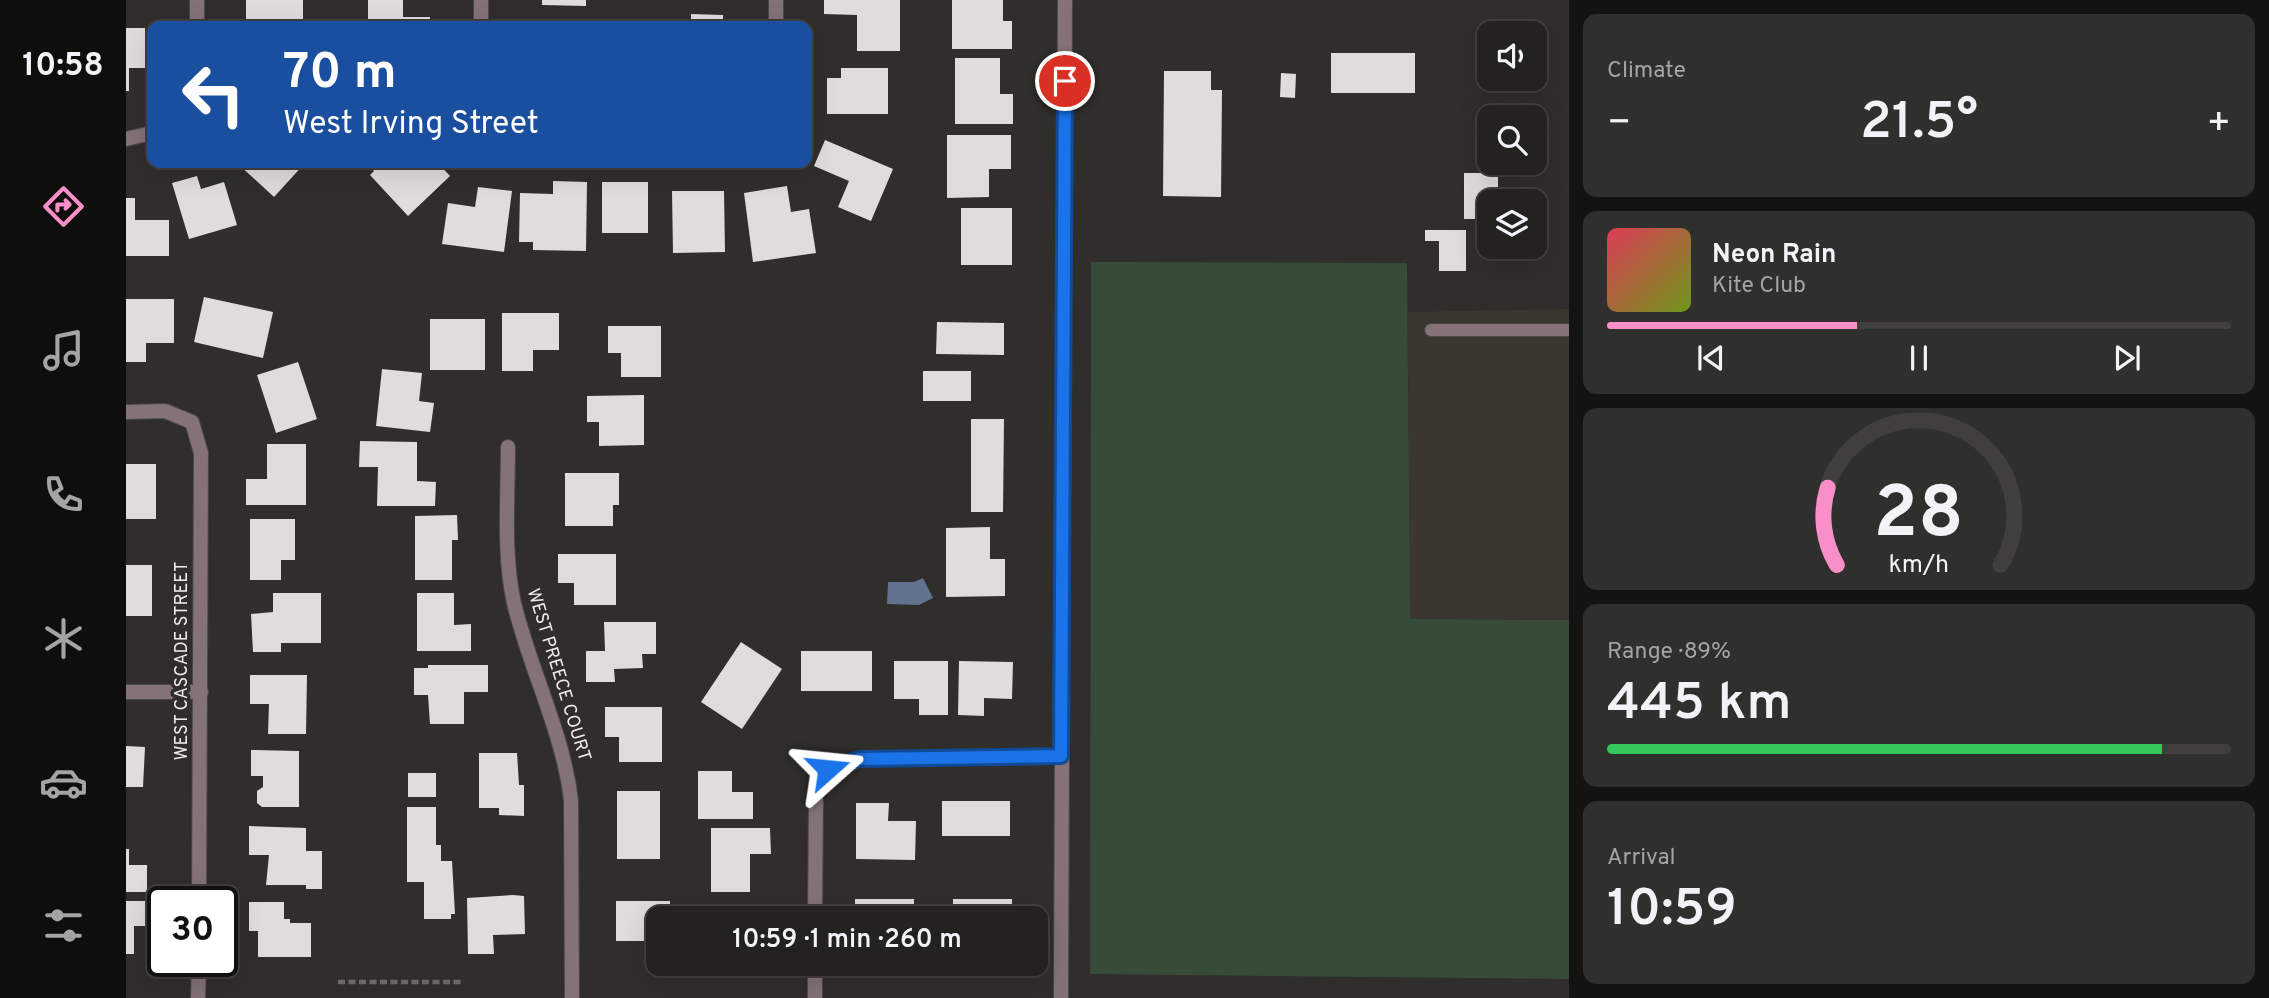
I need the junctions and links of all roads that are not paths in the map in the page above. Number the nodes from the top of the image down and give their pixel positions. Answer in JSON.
{"nodes":[{"id":1,"x":197,"y":0,"type":"edge"},
{"id":2,"x":481,"y":0,"type":"edge"},
{"id":3,"x":776,"y":0,"type":"edge"},
{"id":4,"x":1065,"y":0,"type":"edge"},
{"id":5,"x":197,"y":21,"type":"edge"},
{"id":6,"x":481,"y":21,"type":"edge"},
{"id":7,"x":776,"y":21,"type":"edge"},
{"id":8,"x":147,"y":134,"type":"edge"},
{"id":9,"x":126,"y":139,"type":"edge"},
{"id":10,"x":1431,"y":330,"type":"dead end"},
{"id":11,"x":1569,"y":330,"type":"edge"},
{"id":12,"x":126,"y":412,"type":"edge"},
{"id":13,"x":508,"y":447,"type":"dead end"},
{"id":14,"x":126,"y":691,"type":"edge"},
{"id":15,"x":201,"y":692,"type":"junction"},
{"id":16,"x":1061,"y":756,"type":"junction"},
{"id":17,"x":199,"y":886,"type":"edge"},
{"id":18,"x":815,"y":906,"type":"edge"},
{"id":19,"x":815,"y":976,"type":"edge"},
{"id":20,"x":199,"y":977,"type":"edge"},
{"id":21,"x":198,"y":998,"type":"edge"},
{"id":22,"x":572,"y":998,"type":"edge"},
{"id":23,"x":815,"y":998,"type":"edge"},
{"id":24,"x":1061,"y":998,"type":"edge"}],
"edges":[{"from":1,"to":5,"type":"street"},
{"from":2,"to":6,"type":"street"},
{"from":3,"to":7,"type":"street"},
{"from":4,"to":16,"type":"street"},
{"from":8,"to":9,"type":"street"},
{"from":10,"to":11,"type":"lane"},
{"from":12,"to":15,"type":"street","name":"WEST CASCADE STREET"},
{"from":13,"to":22,"type":"street","name":"WEST PREECE COURT"},
{"from":14,"to":15,"type":"street"},
{"from":15,"to":17,"type":"street","name":"WEST CASCADE STREET"},
{"from":16,"to":18,"type":"street"},
{"from":16,"to":24,"type":"street"},
{"from":19,"to":23,"type":"street"},
{"from":20,"to":21,"type":"street"}]}
